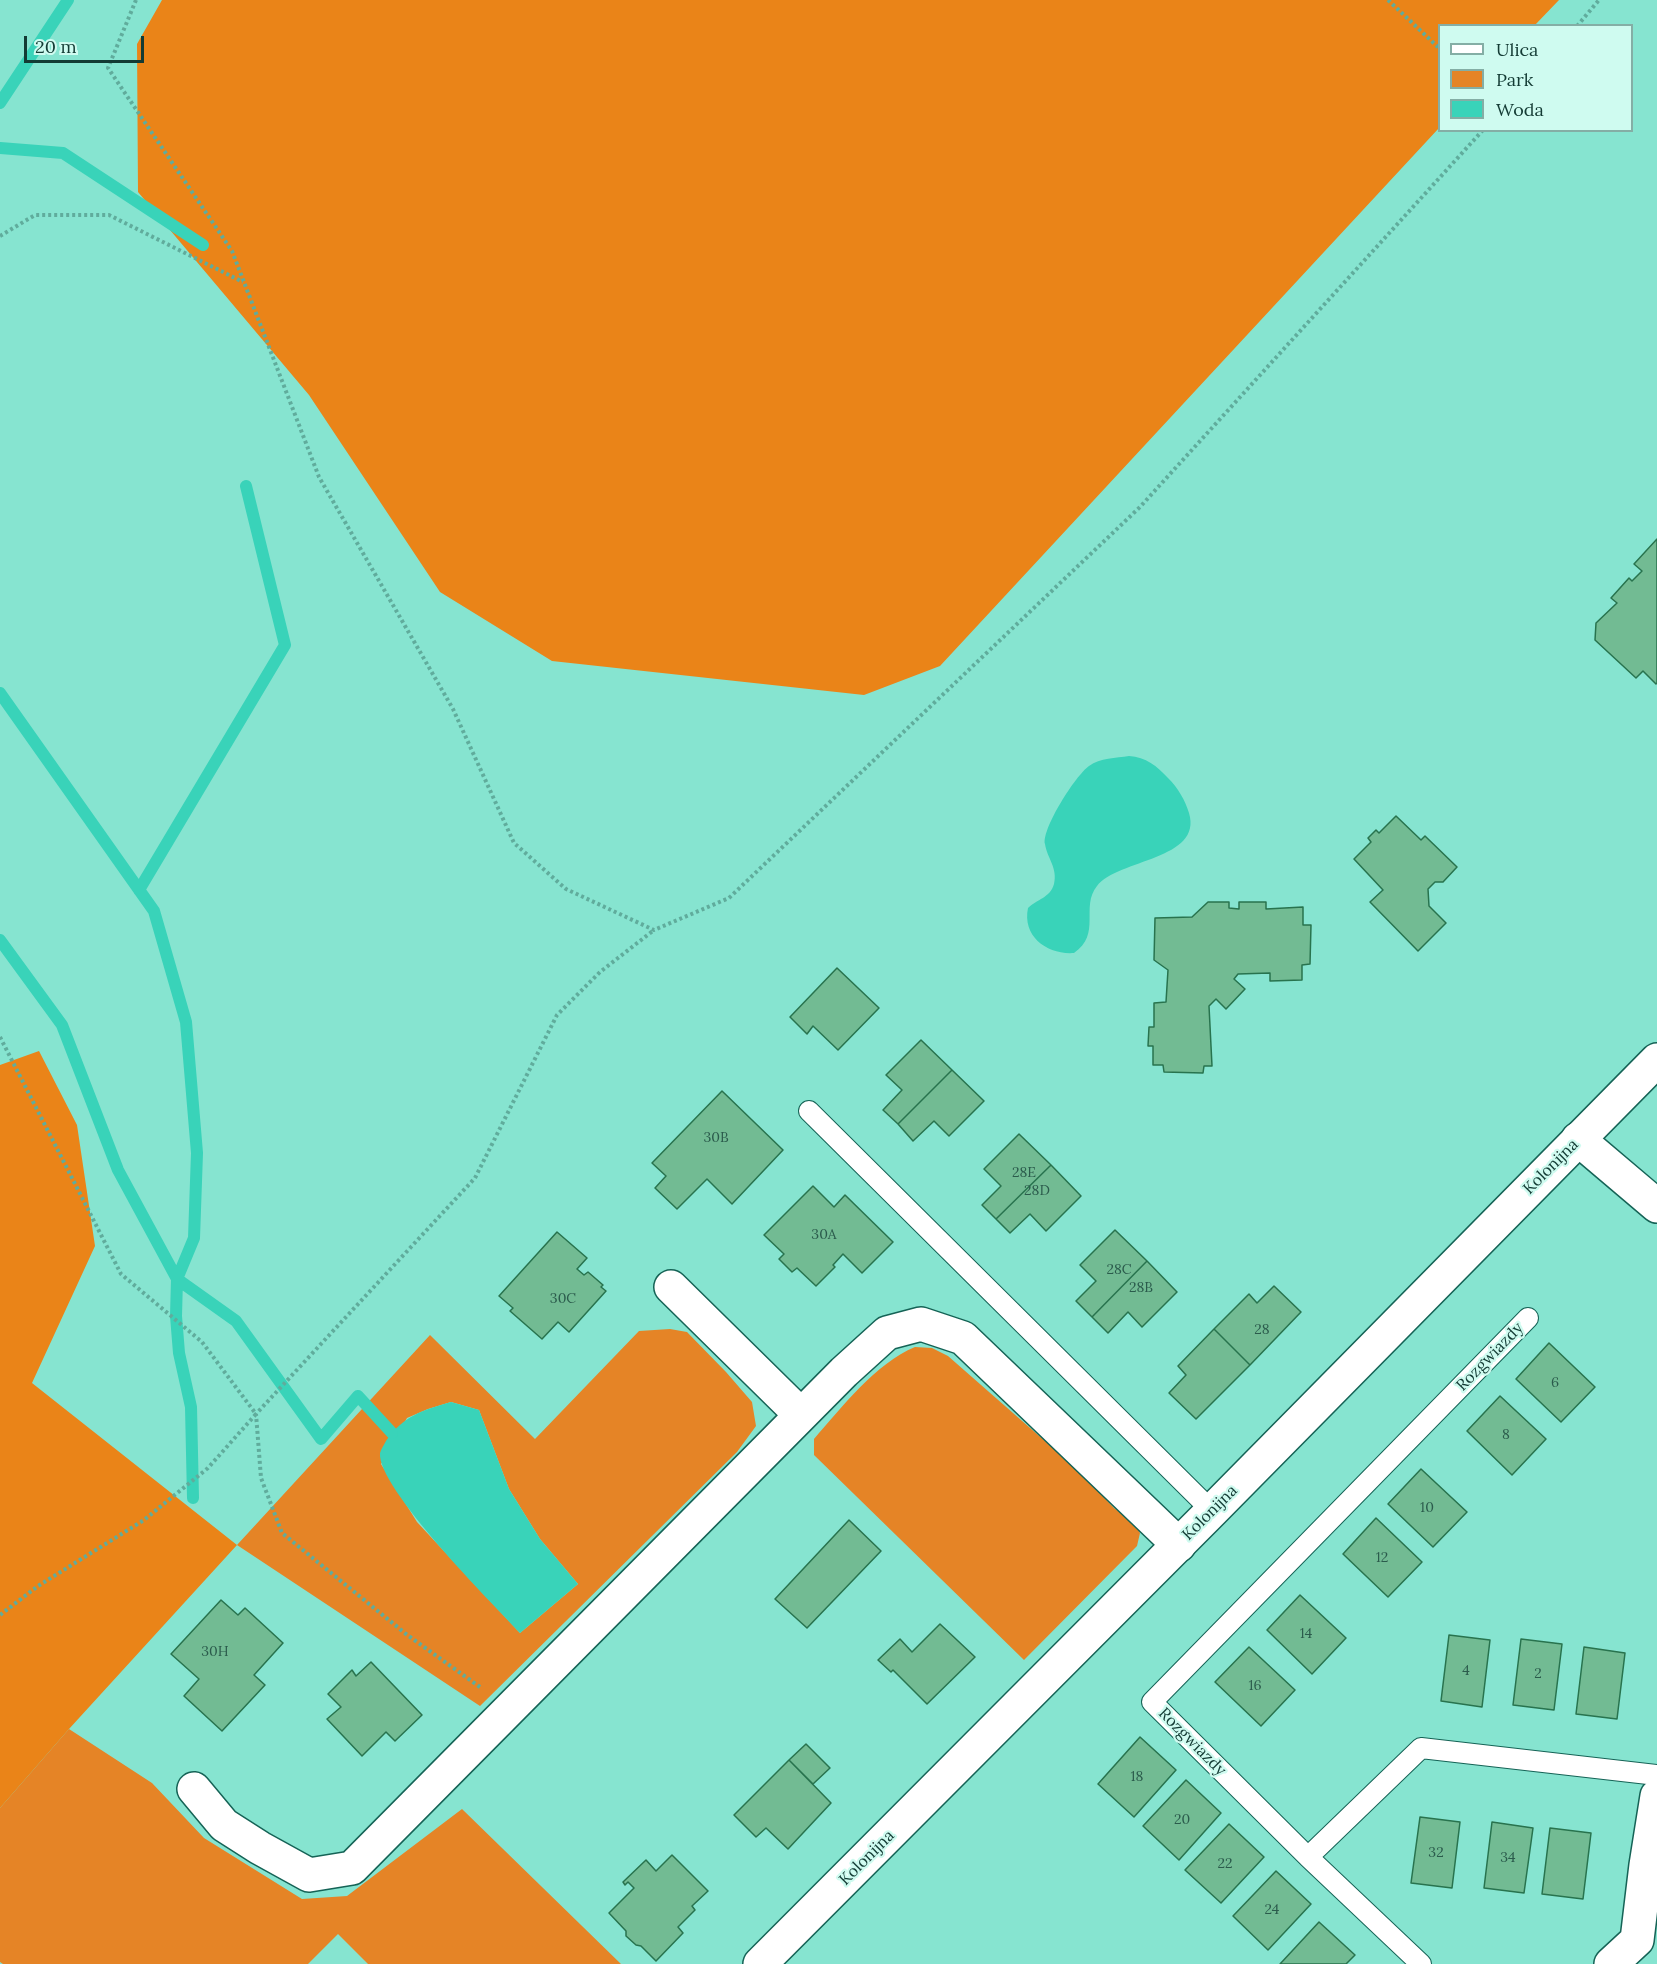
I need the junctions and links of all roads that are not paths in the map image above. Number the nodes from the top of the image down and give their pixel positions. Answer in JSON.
{"nodes":[{"id":1,"x":1657,"y":1060,"type":"edge"},
{"id":2,"x":809,"y":1111,"type":"dead end"},
{"id":3,"x":1578,"y":1140,"type":"junction"},
{"id":4,"x":1657,"y":1206,"type":"edge"},
{"id":5,"x":671,"y":1287,"type":"dead end"},
{"id":6,"x":1528,"y":1318,"type":"dead end"},
{"id":7,"x":801,"y":1415,"type":"junction"},
{"id":8,"x":1212,"y":1511,"type":"junction"},
{"id":9,"x":1179,"y":1545,"type":"junction"},
{"id":10,"x":1657,"y":1775,"type":"edge"},
{"id":11,"x":194,"y":1789,"type":"dead end"},
{"id":12,"x":1657,"y":1796,"type":"edge"},
{"id":13,"x":1308,"y":1857,"type":"junction"},
{"id":14,"x":760,"y":1964,"type":"edge"},
{"id":15,"x":1421,"y":1964,"type":"edge"},
{"id":16,"x":1611,"y":1964,"type":"edge"}],
"edges":[{"from":1,"to":3,"type":"street","name":"Kolonijna"},
{"from":2,"to":8,"type":"lane"},
{"from":3,"to":4,"type":"street"},
{"from":3,"to":8,"type":"street","name":"Kolonijna"},
{"from":5,"to":7,"type":"street"},
{"from":6,"to":13,"type":"lane","name":"Rozgwiazdy"},
{"from":7,"to":9,"type":"street"},
{"from":7,"to":11,"type":"street"},
{"from":8,"to":9,"type":"street","name":"Kolonijna"},
{"from":9,"to":14,"type":"street","name":"Kolonijna"},
{"from":10,"to":13,"type":"lane"},
{"from":12,"to":16,"type":"street"},
{"from":13,"to":15,"type":"lane"}]}
